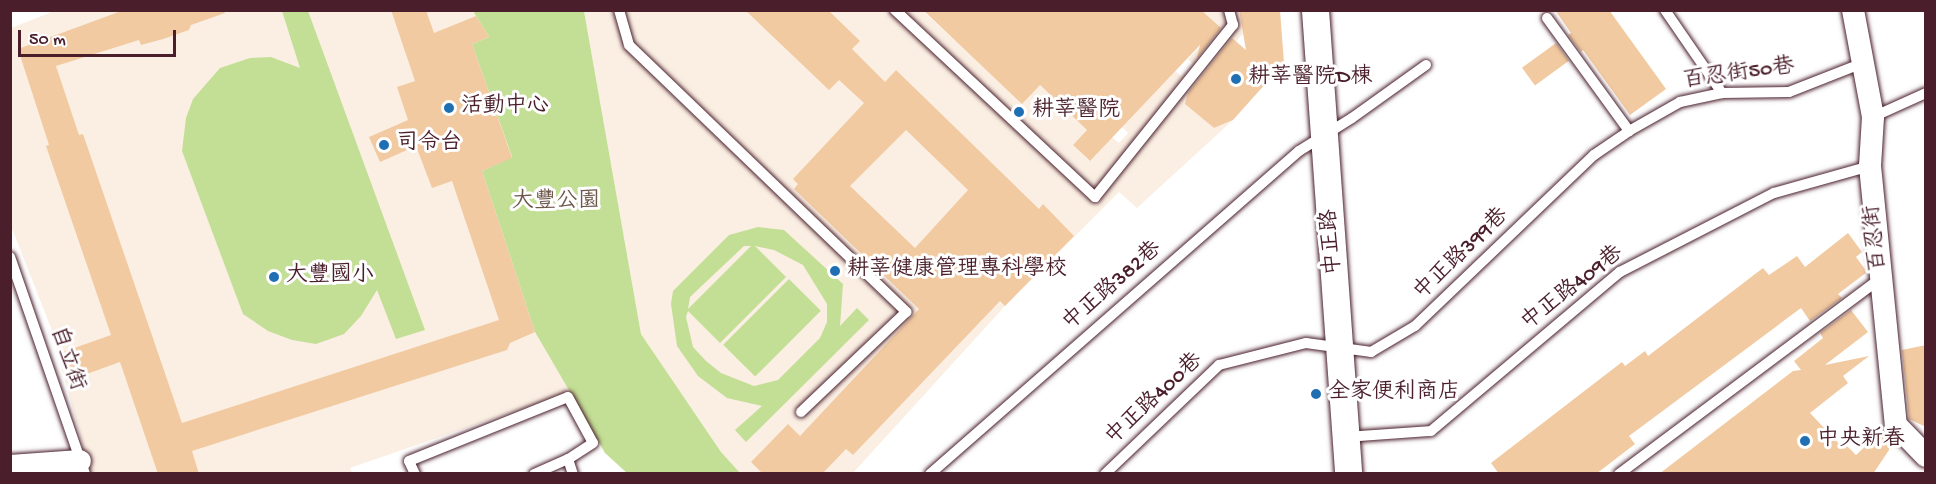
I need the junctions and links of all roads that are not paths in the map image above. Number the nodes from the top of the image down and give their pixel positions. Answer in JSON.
{"nodes":[{"id":1,"x":619,"y":10,"type":"edge"},
{"id":2,"x":895,"y":10,"type":"edge"},
{"id":3,"x":1229,"y":10,"type":"edge"},
{"id":4,"x":1316,"y":10,"type":"edge"},
{"id":5,"x":1665,"y":10,"type":"edge"},
{"id":6,"x":1853,"y":10,"type":"edge"},
{"id":7,"x":1547,"y":18,"type":"dead end"},
{"id":8,"x":1864,"y":62,"type":"junction"},
{"id":9,"x":1426,"y":65,"type":"dead end"},
{"id":10,"x":1722,"y":93,"type":"junction"},
{"id":11,"x":1926,"y":93,"type":"edge"},
{"id":12,"x":1874,"y":117,"type":"junction"},
{"id":13,"x":1629,"y":131,"type":"junction"},
{"id":14,"x":1325,"y":135,"type":"junction"},
{"id":15,"x":1594,"y":155,"type":"joint"},
{"id":16,"x":1870,"y":166,"type":"junction"},
{"id":17,"x":10,"y":258,"type":"edge"},
{"id":18,"x":1881,"y":278,"type":"junction"},
{"id":19,"x":1340,"y":348,"type":"junction"},
{"id":20,"x":801,"y":412,"type":"dead end"},
{"id":21,"x":1347,"y":437,"type":"junction"},
{"id":22,"x":1926,"y":456,"type":"edge"},
{"id":23,"x":568,"y":459,"type":"junction"},
{"id":24,"x":83,"y":465,"type":"edge"},
{"id":25,"x":10,"y":466,"type":"edge"},
{"id":26,"x":415,"y":474,"type":"edge"},
{"id":27,"x":534,"y":474,"type":"edge"},
{"id":28,"x":573,"y":474,"type":"edge"},
{"id":29,"x":930,"y":474,"type":"edge"},
{"id":30,"x":1105,"y":474,"type":"edge"},
{"id":31,"x":1347,"y":474,"type":"edge"},
{"id":32,"x":1619,"y":474,"type":"edge"}],
"edges":[{"from":1,"to":20,"type":"lane"},
{"from":2,"to":3,"type":"lane"},
{"from":4,"to":14,"type":"street","name":"中正路"},
{"from":5,"to":10,"type":"lane"},
{"from":6,"to":8,"type":"street","name":"百忍街"},
{"from":7,"to":13,"type":"lane"},
{"from":8,"to":10,"type":"lane","name":"百忍街50巷"},
{"from":8,"to":12,"type":"street","name":"百忍街"},
{"from":9,"to":14,"type":"lane","name":"中正路382巷"},
{"from":10,"to":13,"type":"lane","name":"百忍街50巷"},
{"from":11,"to":12,"type":"lane"},
{"from":12,"to":16,"type":"street","name":"百忍街"},
{"from":13,"to":15,"type":"lane","name":"百忍街50巷"},
{"from":14,"to":19,"type":"street","name":"中正路"},
{"from":14,"to":29,"type":"lane","name":"中正路382巷"},
{"from":15,"to":19,"type":"lane","name":"中正路399巷"},
{"from":16,"to":18,"type":"street","name":"百忍街"},
{"from":16,"to":21,"type":"lane","name":"中正路409巷"},
{"from":17,"to":24,"type":"lane","name":"自立街"},
{"from":18,"to":22,"type":"street","name":"百忍街"},
{"from":18,"to":32,"type":"lane"},
{"from":19,"to":21,"type":"street","name":"中正路"},
{"from":19,"to":30,"type":"lane","name":"中正路400巷"},
{"from":21,"to":31,"type":"street","name":"中正路"},
{"from":23,"to":26,"type":"lane"},
{"from":23,"to":27,"type":"lane"},
{"from":23,"to":28,"type":"lane"},
{"from":24,"to":25,"type":"street"}]}
